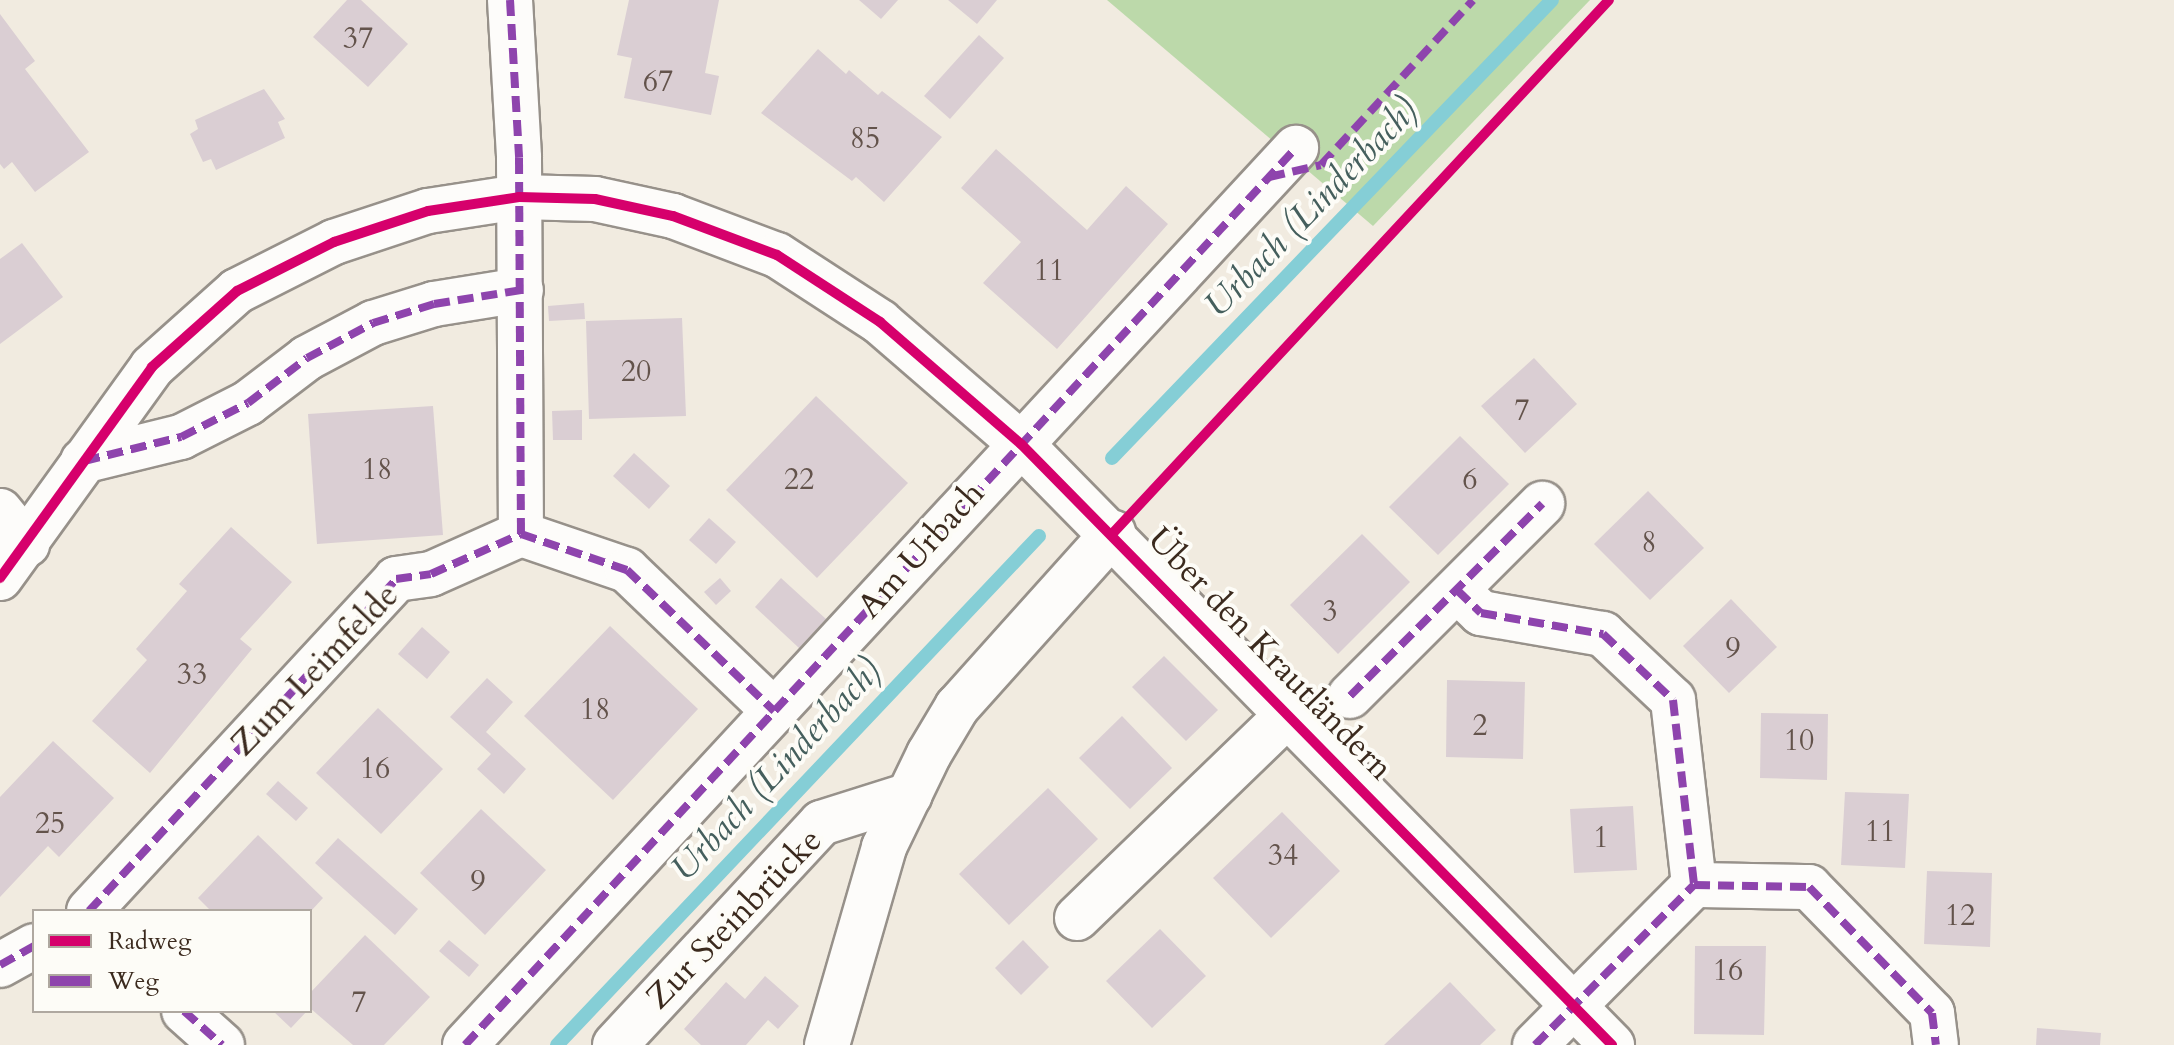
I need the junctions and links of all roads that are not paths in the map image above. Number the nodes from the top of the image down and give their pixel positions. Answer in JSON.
{"nodes":[{"id":1,"x":510,"y":0,"type":"edge"},
{"id":2,"x":1296,"y":148,"type":"dead end"},
{"id":3,"x":519,"y":197,"type":"junction"},
{"id":4,"x":521,"y":290,"type":"junction"},
{"id":5,"x":1021,"y":444,"type":"junction"},
{"id":6,"x":83,"y":461,"type":"junction"},
{"id":7,"x":1542,"y":504,"type":"dead end"},
{"id":8,"x":13,"y":528,"type":"edge"},
{"id":9,"x":1113,"y":533,"type":"junction"},
{"id":10,"x":521,"y":534,"type":"junction"},
{"id":11,"x":0,"y":578,"type":"edge"},
{"id":12,"x":1457,"y":590,"type":"junction"},
{"id":13,"x":1350,"y":696,"type":"dead end"},
{"id":14,"x":774,"y":711,"type":"junction"},
{"id":15,"x":1289,"y":713,"type":"junction"},
{"id":16,"x":910,"y":795,"type":"junction"},
{"id":17,"x":1694,"y":885,"type":"junction"},
{"id":18,"x":91,"y":909,"type":"edge"},
{"id":19,"x":1077,"y":918,"type":"dead end"},
{"id":20,"x":32,"y":947,"type":"edge"},
{"id":21,"x":0,"y":965,"type":"edge"},
{"id":22,"x":1574,"y":1006,"type":"junction"},
{"id":23,"x":186,"y":1013,"type":"edge"},
{"id":24,"x":222,"y":1045,"type":"edge"},
{"id":25,"x":465,"y":1045,"type":"edge"},
{"id":26,"x":615,"y":1045,"type":"edge"},
{"id":27,"x":827,"y":1045,"type":"edge"},
{"id":28,"x":1535,"y":1045,"type":"edge"},
{"id":29,"x":1612,"y":1045,"type":"edge"},
{"id":30,"x":1936,"y":1045,"type":"edge"}],
"edges":[{"from":1,"to":3,"type":"street"},
{"from":2,"to":5,"type":"street","name":"Am Urbach"},
{"from":3,"to":4,"type":"street"},
{"from":3,"to":5,"type":"street","name":"Über den Krautländern"},
{"from":3,"to":6,"type":"street","name":"Über den Krautländern"},
{"from":4,"to":6,"type":"street"},
{"from":4,"to":10,"type":"street"},
{"from":5,"to":9,"type":"street","name":"Über den Krautländern"},
{"from":5,"to":14,"type":"street","name":"Am Urbach"},
{"from":6,"to":8,"type":"street","name":"Über den Krautländern"},
{"from":7,"to":12,"type":"street"},
{"from":8,"to":11,"type":"street","name":"Über den Krautländern"},
{"from":9,"to":15,"type":"street","name":"Über den Krautländern"},
{"from":9,"to":16,"type":"street","name":"Zur Steinbrücke"},
{"from":10,"to":14,"type":"street"},
{"from":10,"to":18,"type":"street","name":"Zum Leimfelde"},
{"from":12,"to":13,"type":"street"},
{"from":12,"to":17,"type":"street"},
{"from":14,"to":25,"type":"street","name":"Am Urbach"},
{"from":15,"to":19,"type":"street","name":"Über den Krautländern"},
{"from":15,"to":22,"type":"street","name":"Über den Krautländern"},
{"from":16,"to":26,"type":"street","name":"Zur Steinbrücke"},
{"from":16,"to":27,"type":"street","name":"Zur Steinbrücke"},
{"from":17,"to":22,"type":"street"},
{"from":17,"to":30,"type":"street"},
{"from":20,"to":21,"type":"street"},
{"from":22,"to":28,"type":"street"},
{"from":22,"to":29,"type":"street","name":"Über den Krautländern"},
{"from":23,"to":24,"type":"street"}]}
